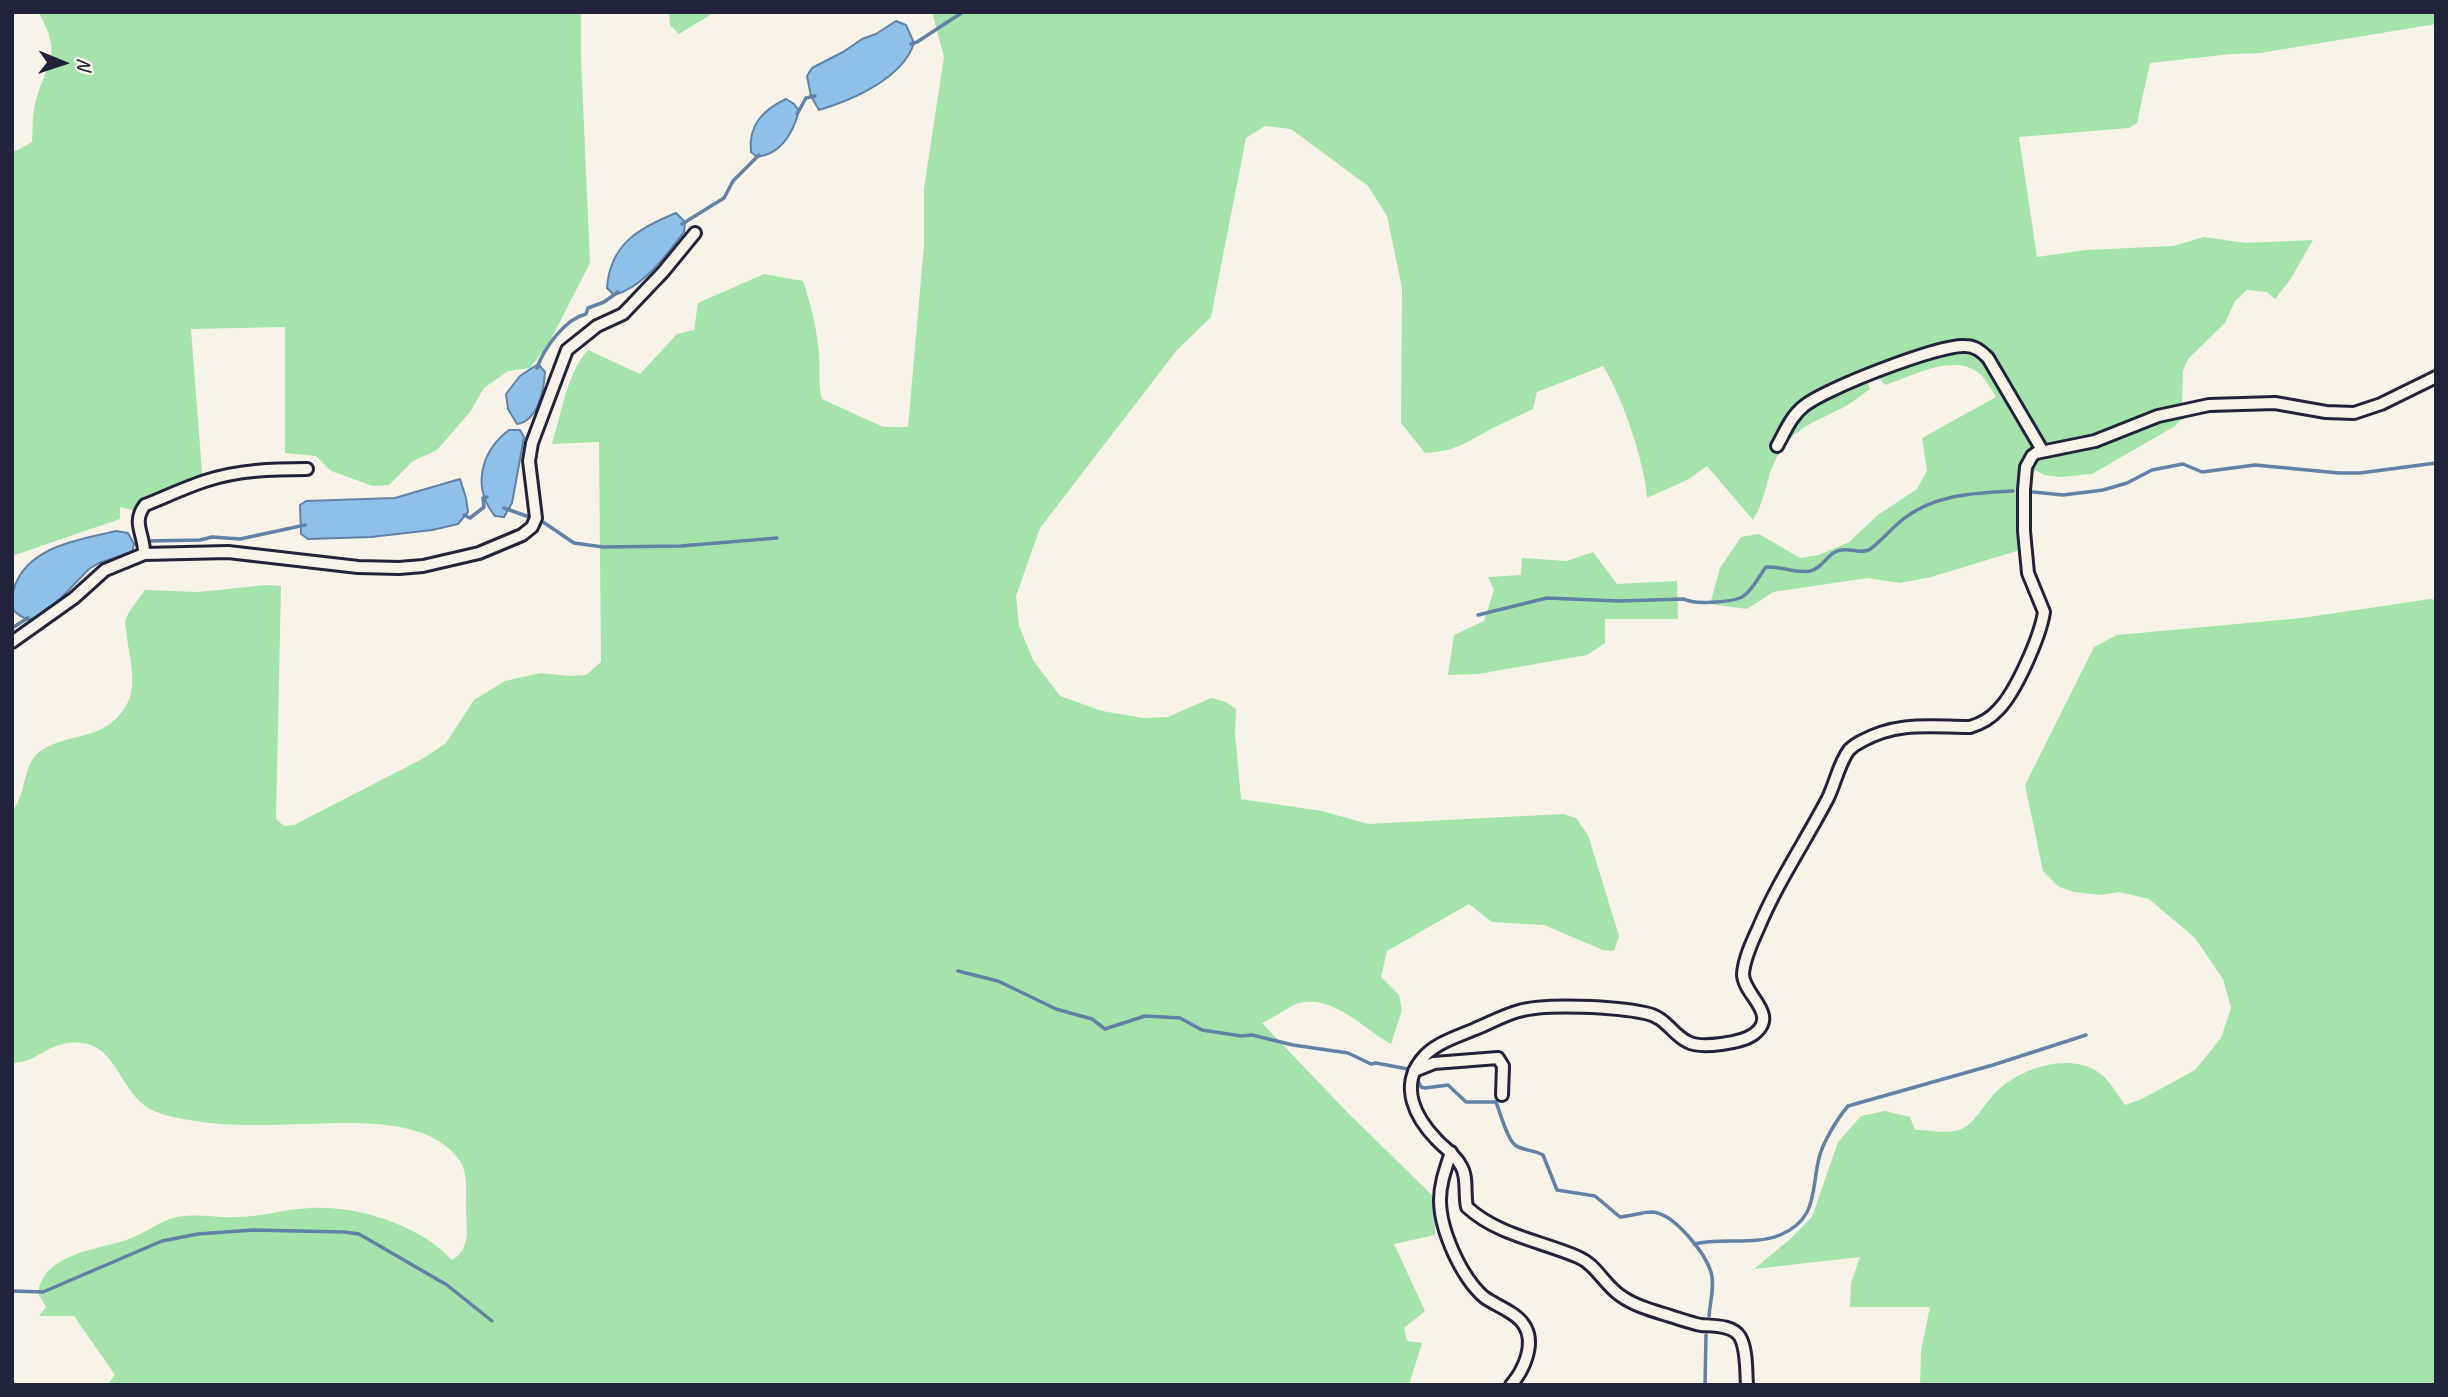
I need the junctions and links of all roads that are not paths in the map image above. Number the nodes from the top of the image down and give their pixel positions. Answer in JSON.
{"nodes":[{"id":1,"x":695,"y":233,"type":"dead end"},
{"id":2,"x":2436,"y":377,"type":"edge"},
{"id":3,"x":1777,"y":446,"type":"dead end"},
{"id":4,"x":2042,"y":450,"type":"junction"},
{"id":5,"x":307,"y":469,"type":"dead end"},
{"id":6,"x":144,"y":554,"type":"junction"},
{"id":7,"x":12,"y":642,"type":"edge"},
{"id":8,"x":1414,"y":1071,"type":"junction"},
{"id":9,"x":1502,"y":1094,"type":"dead end"},
{"id":10,"x":1451,"y":1152,"type":"junction"},
{"id":11,"x":1511,"y":1385,"type":"edge"},
{"id":12,"x":1747,"y":1385,"type":"edge"}],
"edges":[{"from":1,"to":6,"type":"street"},
{"from":2,"to":4,"type":"street"},
{"from":3,"to":4,"type":"street"},
{"from":4,"to":8,"type":"street"},
{"from":5,"to":6,"type":"street"},
{"from":6,"to":7,"type":"street"},
{"from":8,"to":9,"type":"street"},
{"from":8,"to":10,"type":"street"},
{"from":10,"to":11,"type":"street"},
{"from":10,"to":12,"type":"street"}]}
